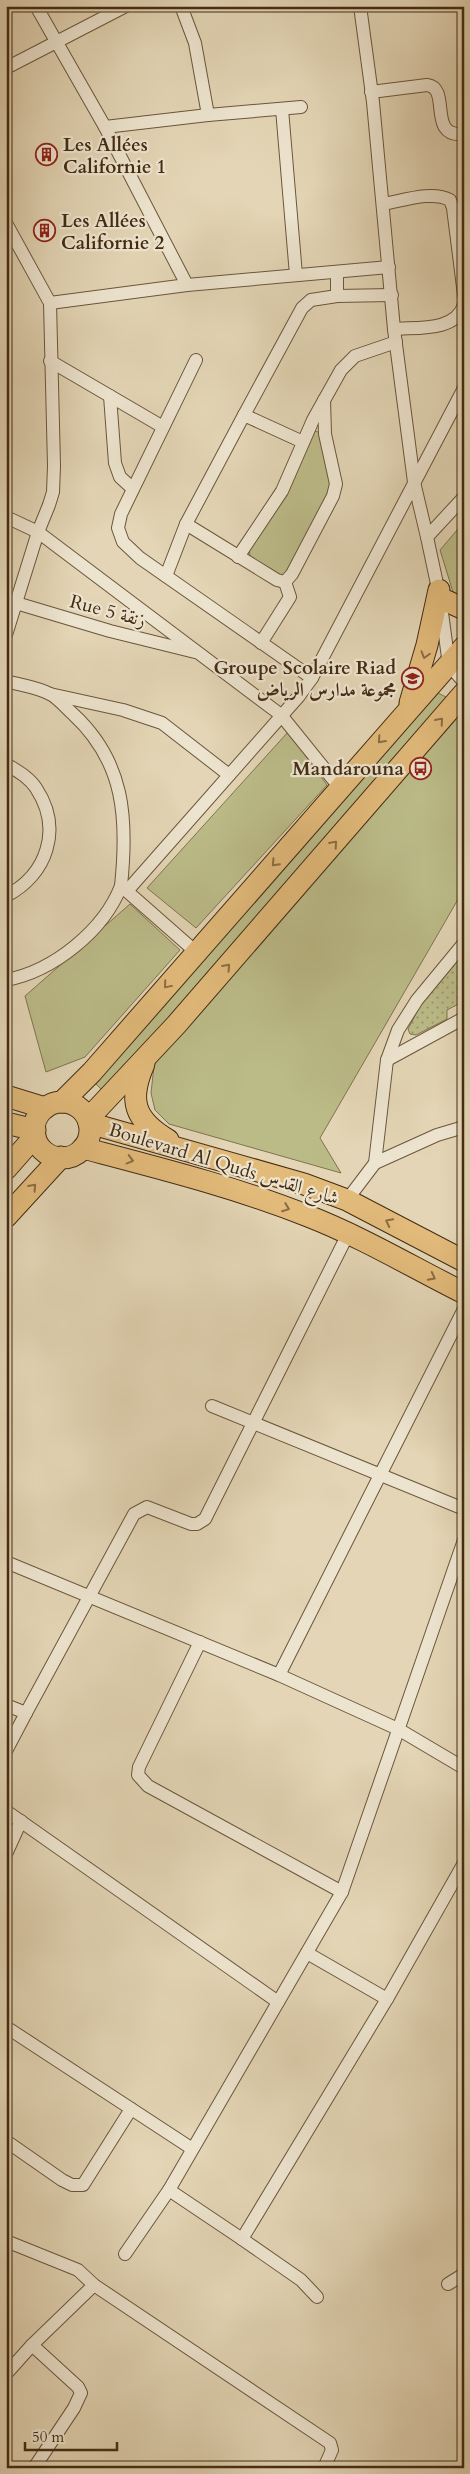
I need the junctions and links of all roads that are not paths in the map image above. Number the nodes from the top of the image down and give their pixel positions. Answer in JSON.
{"nodes":[{"id":1,"x":36,"y":6,"type":"edge"},
{"id":2,"x":126,"y":6,"type":"edge"},
{"id":3,"x":181,"y":6,"type":"edge"},
{"id":4,"x":360,"y":6,"type":"edge"},
{"id":5,"x":55,"y":43,"type":"junction"},
{"id":6,"x":6,"y":68,"type":"edge"},
{"id":7,"x":371,"y":92,"type":"junction"},
{"id":8,"x":301,"y":107,"type":"dead end"},
{"id":9,"x":282,"y":109,"type":"junction"},
{"id":10,"x":208,"y":115,"type":"junction"},
{"id":11,"x":105,"y":127,"type":"junction"},
{"id":12,"x":464,"y":134,"type":"edge"},
{"id":13,"x":383,"y":204,"type":"junction"},
{"id":14,"x":6,"y":223,"type":"edge"},
{"id":15,"x":390,"y":268,"type":"junction"},
{"id":16,"x":337,"y":272,"type":"junction"},
{"id":17,"x":296,"y":275,"type":"junction"},
{"id":18,"x":188,"y":285,"type":"junction"},
{"id":19,"x":392,"y":295,"type":"junction"},
{"id":20,"x":464,"y":295,"type":"edge"},
{"id":21,"x":338,"y":296,"type":"junction"},
{"id":22,"x":50,"y":303,"type":"junction"},
{"id":23,"x":464,"y":305,"type":"edge"},
{"id":24,"x":395,"y":335,"type":"junction"},
{"id":25,"x":196,"y":360,"type":"dead end"},
{"id":26,"x":50,"y":361,"type":"junction"},
{"id":27,"x":464,"y":388,"type":"edge"},
{"id":28,"x":110,"y":396,"type":"junction"},
{"id":29,"x":324,"y":400,"type":"junction"},
{"id":30,"x":244,"y":415,"type":"junction"},
{"id":31,"x":163,"y":426,"type":"junction"},
{"id":32,"x":303,"y":442,"type":"junction"},
{"id":33,"x":414,"y":482,"type":"junction"},
{"id":34,"x":132,"y":488,"type":"junction"},
{"id":35,"x":464,"y":497,"type":"edge"},
{"id":36,"x":6,"y":517,"type":"edge"},
{"id":37,"x":186,"y":524,"type":"junction"},
{"id":38,"x":38,"y":532,"type":"junction"},
{"id":39,"x":427,"y":537,"type":"junction"},
{"id":40,"x":238,"y":557,"type":"junction"},
{"id":41,"x":166,"y":576,"type":"junction"},
{"id":42,"x":285,"y":582,"type":"junction"},
{"id":43,"x":440,"y":594,"type":"junction"},
{"id":44,"x":11,"y":602,"type":"edge"},
{"id":45,"x":464,"y":609,"type":"edge"},
{"id":46,"x":6,"y":635,"type":"edge"},
{"id":47,"x":260,"y":643,"type":"junction"},
{"id":48,"x":464,"y":647,"type":"edge"},
{"id":49,"x":200,"y":654,"type":"junction"},
{"id":50,"x":448,"y":665,"type":"junction"},
{"id":51,"x":312,"y":678,"type":"junction"},
{"id":52,"x":6,"y":680,"type":"edge"},
{"id":53,"x":464,"y":682,"type":"edge"},
{"id":54,"x":50,"y":694,"type":"junction"},
{"id":55,"x":464,"y":694,"type":"edge"},
{"id":56,"x":407,"y":710,"type":"junction"},
{"id":57,"x":281,"y":715,"type":"junction"},
{"id":58,"x":6,"y":764,"type":"edge"},
{"id":59,"x":229,"y":774,"type":"junction"},
{"id":60,"x":340,"y":788,"type":"junction"},
{"id":61,"x":124,"y":888,"type":"junction"},
{"id":62,"x":6,"y":896,"type":"edge"},
{"id":63,"x":464,"y":943,"type":"edge"},
{"id":64,"x":196,"y":952,"type":"junction"},
{"id":65,"x":6,"y":980,"type":"edge"},
{"id":66,"x":464,"y":1018,"type":"edge"},
{"id":67,"x":148,"y":1056,"type":"junction"},
{"id":68,"x":387,"y":1060,"type":"junction"},
{"id":69,"x":6,"y":1096,"type":"edge"},
{"id":70,"x":53,"y":1105,"type":"junction"},
{"id":71,"x":89,"y":1121,"type":"junction"},
{"id":72,"x":6,"y":1122,"type":"edge"},
{"id":73,"x":464,"y":1128,"type":"edge"},
{"id":74,"x":35,"y":1133,"type":"junction"},
{"id":75,"x":83,"y":1148,"type":"junction"},
{"id":76,"x":185,"y":1151,"type":"junction"},
{"id":77,"x":61,"y":1157,"type":"junction"},
{"id":78,"x":375,"y":1163,"type":"junction"},
{"id":79,"x":6,"y":1169,"type":"edge"},
{"id":80,"x":346,"y":1200,"type":"junction"},
{"id":81,"x":6,"y":1217,"type":"edge"},
{"id":82,"x":348,"y":1234,"type":"junction"},
{"id":83,"x":464,"y":1260,"type":"edge"},
{"id":84,"x":464,"y":1294,"type":"edge"},
{"id":85,"x":464,"y":1309,"type":"edge"},
{"id":86,"x":212,"y":1406,"type":"dead end"},
{"id":87,"x":254,"y":1423,"type":"junction"},
{"id":88,"x":381,"y":1474,"type":"junction"},
{"id":89,"x":464,"y":1509,"type":"edge"},
{"id":90,"x":464,"y":1540,"type":"edge"},
{"id":91,"x":6,"y":1562,"type":"edge"},
{"id":92,"x":90,"y":1597,"type":"junction"},
{"id":93,"x":200,"y":1642,"type":"junction"},
{"id":94,"x":279,"y":1675,"type":"junction"},
{"id":95,"x":6,"y":1705,"type":"edge"},
{"id":96,"x":26,"y":1714,"type":"junction"},
{"id":97,"x":398,"y":1729,"type":"junction"},
{"id":98,"x":6,"y":1751,"type":"edge"},
{"id":99,"x":464,"y":1768,"type":"edge"},
{"id":100,"x":6,"y":1811,"type":"edge"},
{"id":101,"x":21,"y":1821,"type":"junction"},
{"id":102,"x":6,"y":1854,"type":"edge"},
{"id":103,"x":464,"y":1863,"type":"edge"},
{"id":104,"x":342,"y":1892,"type":"junction"},
{"id":105,"x":307,"y":1953,"type":"junction"},
{"id":106,"x":386,"y":1999,"type":"junction"},
{"id":107,"x":278,"y":2002,"type":"junction"},
{"id":108,"x":6,"y":2027,"type":"edge"},
{"id":109,"x":131,"y":2109,"type":"junction"},
{"id":110,"x":6,"y":2142,"type":"edge"},
{"id":111,"x":191,"y":2148,"type":"junction"},
{"id":112,"x":168,"y":2190,"type":"junction"},
{"id":113,"x":242,"y":2239,"type":"junction"},
{"id":114,"x":6,"y":2241,"type":"edge"},
{"id":115,"x":125,"y":2254,"type":"dead end"},
{"id":116,"x":464,"y":2274,"type":"edge"},
{"id":117,"x":94,"y":2284,"type":"junction"},
{"id":118,"x":448,"y":2284,"type":"dead end"},
{"id":119,"x":317,"y":2297,"type":"dead end"},
{"id":120,"x":32,"y":2345,"type":"junction"},
{"id":121,"x":6,"y":2374,"type":"edge"},
{"id":122,"x":34,"y":2468,"type":"edge"},
{"id":123,"x":324,"y":2468,"type":"edge"}],
"edges":[{"from":1,"to":5,"type":"street"},
{"from":2,"to":5,"type":"street"},
{"from":3,"to":10,"type":"street"},
{"from":4,"to":7,"type":"street"},
{"from":5,"to":6,"type":"street"},
{"from":5,"to":11,"type":"street"},
{"from":7,"to":12,"type":"street"},
{"from":7,"to":13,"type":"street"},
{"from":8,"to":9,"type":"street"},
{"from":9,"to":10,"type":"street"},
{"from":9,"to":17,"type":"street"},
{"from":10,"to":11,"type":"street"},
{"from":11,"to":18,"type":"street"},
{"from":13,"to":15,"type":"street"},
{"from":13,"to":20,"type":"street"},
{"from":14,"to":22,"type":"street"},
{"from":15,"to":16,"type":"street"},
{"from":15,"to":19,"type":"street"},
{"from":16,"to":17,"type":"street"},
{"from":16,"to":21,"type":"street"},
{"from":17,"to":18,"type":"street"},
{"from":18,"to":22,"type":"street"},
{"from":19,"to":21,"type":"street"},
{"from":19,"to":24,"type":"street"},
{"from":21,"to":30,"type":"street"},
{"from":22,"to":26,"type":"street"},
{"from":23,"to":24,"type":"street"},
{"from":24,"to":29,"type":"street"},
{"from":24,"to":33,"type":"street"},
{"from":25,"to":31,"type":"street"},
{"from":26,"to":28,"type":"street"},
{"from":26,"to":38,"type":"street"},
{"from":27,"to":33,"type":"street"},
{"from":28,"to":31,"type":"street"},
{"from":28,"to":34,"type":"street"},
{"from":29,"to":32,"type":"street"},
{"from":29,"to":42,"type":"street"},
{"from":30,"to":32,"type":"street"},
{"from":30,"to":37,"type":"street"},
{"from":31,"to":34,"type":"street"},
{"from":32,"to":40,"type":"street"},
{"from":33,"to":39,"type":"street"},
{"from":33,"to":51,"type":"street"},
{"from":34,"to":41,"type":"street"},
{"from":35,"to":39,"type":"street"},
{"from":36,"to":38,"type":"street"},
{"from":37,"to":40,"type":"street"},
{"from":37,"to":41,"type":"street"},
{"from":38,"to":44,"type":"street"},
{"from":38,"to":49,"type":"street"},
{"from":39,"to":43,"type":"street"},
{"from":40,"to":42,"type":"street"},
{"from":41,"to":47,"type":"street"},
{"from":42,"to":47,"type":"street"},
{"from":43,"to":45,"type":"main road"},
{"from":43,"to":50,"type":"street"},
{"from":43,"to":56,"type":"main road","one_way":true},
{"from":44,"to":46,"type":"street"},
{"from":44,"to":49,"type":"street","name":"Rue 5 زنقة"},
{"from":47,"to":51,"type":"street"},
{"from":48,"to":50,"type":"main road"},
{"from":49,"to":57,"type":"street"},
{"from":50,"to":53,"type":"street"},
{"from":50,"to":56,"type":"main road"},
{"from":51,"to":57,"type":"street"},
{"from":52,"to":54,"type":"street"},
{"from":54,"to":59,"type":"street"},
{"from":54,"to":61,"type":"street"},
{"from":67,"to":55,"type":"main road","one_way":true},
{"from":56,"to":60,"type":"main road","one_way":true},
{"from":57,"to":59,"type":"street"},
{"from":57,"to":60,"type":"street"},
{"from":58,"to":62,"type":"street"},
{"from":59,"to":61,"type":"street"},
{"from":60,"to":64,"type":"main road","one_way":true},
{"from":61,"to":64,"type":"street"},
{"from":61,"to":65,"type":"street"},
{"from":63,"to":68,"type":"street"},
{"from":64,"to":70,"type":"main road","one_way":true},
{"from":66,"to":68,"type":"street"},
{"from":67,"to":71,"type":"main road"},
{"from":67,"to":76,"type":"main road"},
{"from":68,"to":78,"type":"street"},
{"from":69,"to":70,"type":"main road"},
{"from":70,"to":71,"type":"main road"},
{"from":70,"to":74,"type":"main road"},
{"from":71,"to":75,"type":"main road"},
{"from":71,"to":76,"type":"main road","name":"Boulevard Al Quds شارع القدس"},
{"from":72,"to":74,"type":"main road"},
{"from":73,"to":78,"type":"street"},
{"from":74,"to":77,"type":"main road"},
{"from":74,"to":79,"type":"main road"},
{"from":75,"to":77,"type":"main road"},
{"from":75,"to":82,"type":"main road","name":"Boulevard Al Quds شارع القدس","one_way":true},
{"from":76,"to":80,"type":"main road","name":"Boulevard Al Quds شارع القدس"},
{"from":81,"to":77,"type":"main road","one_way":true},
{"from":78,"to":80,"type":"street"},
{"from":83,"to":80,"type":"main road","name":"Boulevard Al Quds شارع القدس","one_way":true},
{"from":82,"to":84,"type":"main road","name":"Boulevard Al Quds شارع القدس","one_way":true},
{"from":82,"to":87,"type":"street"},
{"from":85,"to":88,"type":"street"},
{"from":86,"to":87,"type":"street"},
{"from":87,"to":88,"type":"street"},
{"from":87,"to":92,"type":"street"},
{"from":88,"to":89,"type":"street"},
{"from":88,"to":94,"type":"street"},
{"from":90,"to":97,"type":"street"},
{"from":91,"to":92,"type":"street"},
{"from":92,"to":93,"type":"street"},
{"from":92,"to":96,"type":"street"},
{"from":93,"to":94,"type":"street"},
{"from":93,"to":104,"type":"street"},
{"from":94,"to":97,"type":"street"},
{"from":95,"to":96,"type":"street"},
{"from":96,"to":98,"type":"street"},
{"from":97,"to":99,"type":"street"},
{"from":97,"to":104,"type":"street"},
{"from":100,"to":101,"type":"street"},
{"from":101,"to":102,"type":"street"},
{"from":101,"to":107,"type":"street"},
{"from":103,"to":106,"type":"street"},
{"from":104,"to":105,"type":"street"},
{"from":105,"to":106,"type":"street"},
{"from":105,"to":107,"type":"street"},
{"from":106,"to":113,"type":"street"},
{"from":107,"to":111,"type":"street"},
{"from":108,"to":109,"type":"street"},
{"from":109,"to":110,"type":"street"},
{"from":109,"to":111,"type":"street"},
{"from":111,"to":112,"type":"street"},
{"from":112,"to":113,"type":"street"},
{"from":112,"to":115,"type":"street"},
{"from":113,"to":119,"type":"street"},
{"from":114,"to":117,"type":"street"},
{"from":116,"to":118,"type":"street"},
{"from":117,"to":120,"type":"street"},
{"from":117,"to":123,"type":"street"},
{"from":120,"to":121,"type":"street"},
{"from":120,"to":122,"type":"street"}]}
